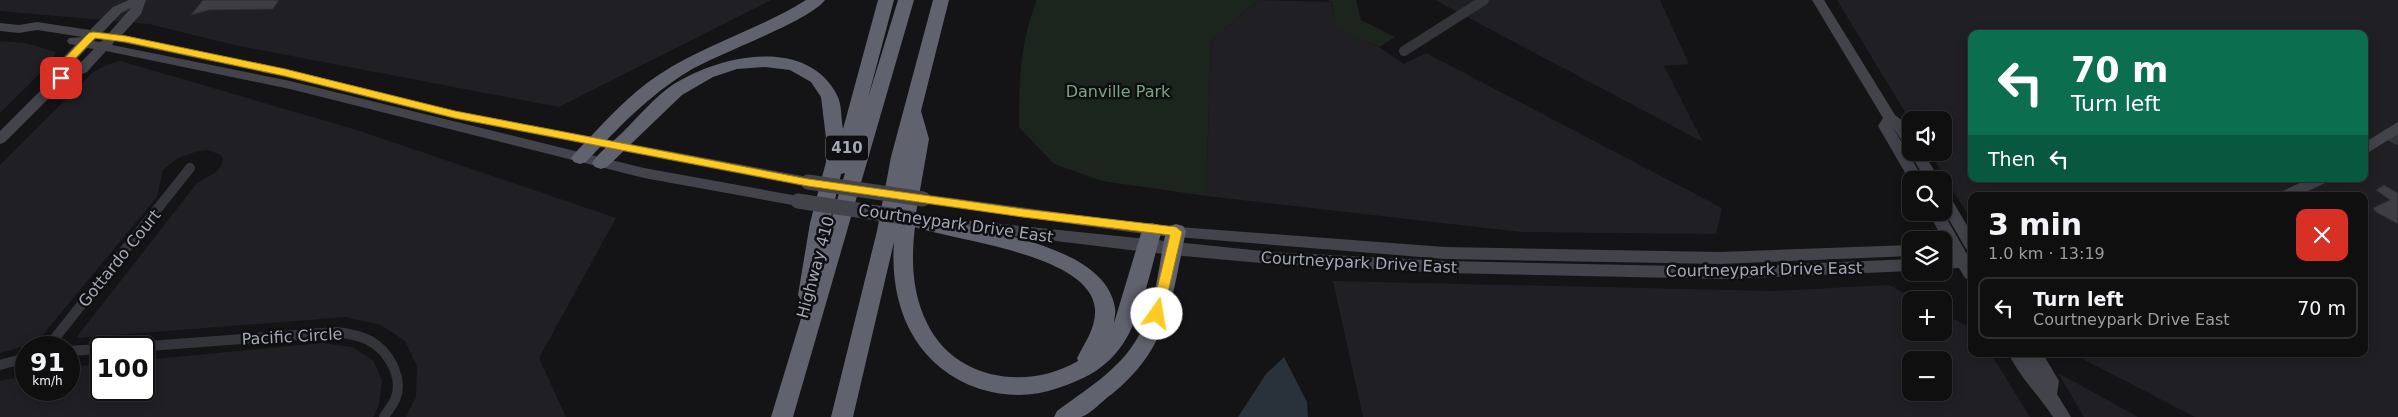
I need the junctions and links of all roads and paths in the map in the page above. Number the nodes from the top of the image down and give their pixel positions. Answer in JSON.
{"nodes":[{"id":1,"x":140,"y":0,"type":"edge"},
{"id":2,"x":817,"y":0,"type":"edge"},
{"id":3,"x":886,"y":0,"type":"edge"},
{"id":4,"x":906,"y":0,"type":"edge"},
{"id":5,"x":941,"y":0,"type":"edge"},
{"id":6,"x":1484,"y":0,"type":"edge"},
{"id":7,"x":1818,"y":0,"type":"edge"},
{"id":8,"x":0,"y":26,"type":"edge"},
{"id":9,"x":89,"y":39,"type":"junction"},
{"id":10,"x":107,"y":42,"type":"junction"},
{"id":11,"x":1404,"y":51,"type":"dead end"},
{"id":12,"x":61,"y":78,"type":"junction"},
{"id":13,"x":912,"y":112,"type":"junction"},
{"id":14,"x":1890,"y":118,"type":"junction"},
{"id":15,"x":1902,"y":128,"type":"edge"},
{"id":16,"x":2394,"y":134,"type":"edge"},
{"id":17,"x":0,"y":139,"type":"edge"},
{"id":18,"x":595,"y":142,"type":"junction"},
{"id":19,"x":618,"y":147,"type":"junction"},
{"id":20,"x":2368,"y":148,"type":"edge"},
{"id":21,"x":580,"y":158,"type":"junction"},
{"id":22,"x":601,"y":163,"type":"junction"},
{"id":23,"x":190,"y":168,"type":"dead end"},
{"id":24,"x":1912,"y":171,"type":"edge"},
{"id":25,"x":2314,"y":182,"type":"edge"},
{"id":26,"x":2294,"y":192,"type":"edge"},
{"id":27,"x":910,"y":218,"type":"junction"},
{"id":28,"x":1941,"y":221,"type":"edge"},
{"id":29,"x":1952,"y":221,"type":"edge"},
{"id":30,"x":1149,"y":238,"type":"junction"},
{"id":31,"x":1174,"y":240,"type":"junction"},
{"id":32,"x":1902,"y":251,"type":"edge"},
{"id":33,"x":1964,"y":255,"type":"edge"},
{"id":34,"x":1952,"y":260,"type":"edge"},
{"id":35,"x":1902,"y":265,"type":"edge"},
{"id":36,"x":808,"y":295,"type":"junction"},
{"id":37,"x":57,"y":336,"type":"edge"},
{"id":38,"x":155,"y":346,"type":"edge"},
{"id":39,"x":2019,"y":357,"type":"edge"},
{"id":40,"x":2036,"y":357,"type":"edge"},
{"id":41,"x":15,"y":361,"type":"edge"},
{"id":42,"x":0,"y":365,"type":"edge"},
{"id":43,"x":1048,"y":383,"type":"junction"},
{"id":44,"x":2048,"y":395,"type":"junction"},
{"id":45,"x":384,"y":417,"type":"edge"},
{"id":46,"x":776,"y":417,"type":"edge"},
{"id":47,"x":782,"y":417,"type":"edge"},
{"id":48,"x":842,"y":417,"type":"edge"},
{"id":49,"x":1064,"y":417,"type":"edge"},
{"id":50,"x":2062,"y":417,"type":"edge"}],
"edges":[{"from":1,"to":9,"type":"main road"},
{"from":1,"to":10,"type":"main road"},
{"from":2,"to":18,"type":"highway"},
{"from":3,"to":36,"type":"highway","name":"Highway 410","number":"410"},
{"from":4,"to":47,"type":"highway"},
{"from":5,"to":13,"type":"highway"},
{"from":6,"to":11,"type":"street"},
{"from":7,"to":14,"type":"main road"},
{"from":8,"to":9,"type":"main road","name":"Courtneypark Drive East"},
{"from":9,"to":10,"type":"main road","name":"Courtneypark Drive East"},
{"from":9,"to":12,"type":"main road"},
{"from":10,"to":12,"type":"main road"},
{"from":10,"to":18,"type":"main road","name":"Courtneypark Drive East"},
{"from":10,"to":21,"type":"main road","name":"Courtneypark Drive East"},
{"from":12,"to":17,"type":"main road"},
{"from":13,"to":43,"type":"highway"},
{"from":13,"to":48,"type":"highway"},
{"from":14,"to":15,"type":"main road"},
{"from":14,"to":24,"type":"main road"},
{"from":16,"to":20,"type":"main road"},
{"from":18,"to":19,"type":"main road","name":"Courtneypark Drive East"},
{"from":18,"to":21,"type":"highway"},
{"from":19,"to":22,"type":"highway"},
{"from":19,"to":30,"type":"main road","name":"Courtneypark Drive East","bridge":true},
{"from":19,"to":36,"type":"highway"},
{"from":21,"to":22,"type":"main road","name":"Courtneypark Drive East"},
{"from":22,"to":27,"type":"main road","name":"Courtneypark Drive East","bridge":true},
{"from":23,"to":37,"type":"street","name":"Gottardo Court"},
{"from":25,"to":26,"type":"main road"},
{"from":27,"to":30,"type":"main road","name":"Courtneypark Drive East"},
{"from":27,"to":43,"type":"highway"},
{"from":28,"to":33,"type":"main road"},
{"from":29,"to":33,"type":"main road"},
{"from":30,"to":31,"type":"main road","name":"Courtneypark Drive East"},
{"from":30,"to":43,"type":"highway"},
{"from":31,"to":32,"type":"main road","name":"Courtneypark Drive East"},
{"from":31,"to":35,"type":"main road","name":"Courtneypark Drive East"},
{"from":31,"to":49,"type":"highway"},
{"from":33,"to":34,"type":"main road"},
{"from":36,"to":46,"type":"highway","name":"Highway 410","number":"410"},
{"from":38,"to":45,"type":"street","name":"Pacific Circle"},
{"from":39,"to":44,"type":"main road"},
{"from":40,"to":44,"type":"main road"},
{"from":41,"to":42,"type":"street"},
{"from":44,"to":50,"type":"main road"}]}
